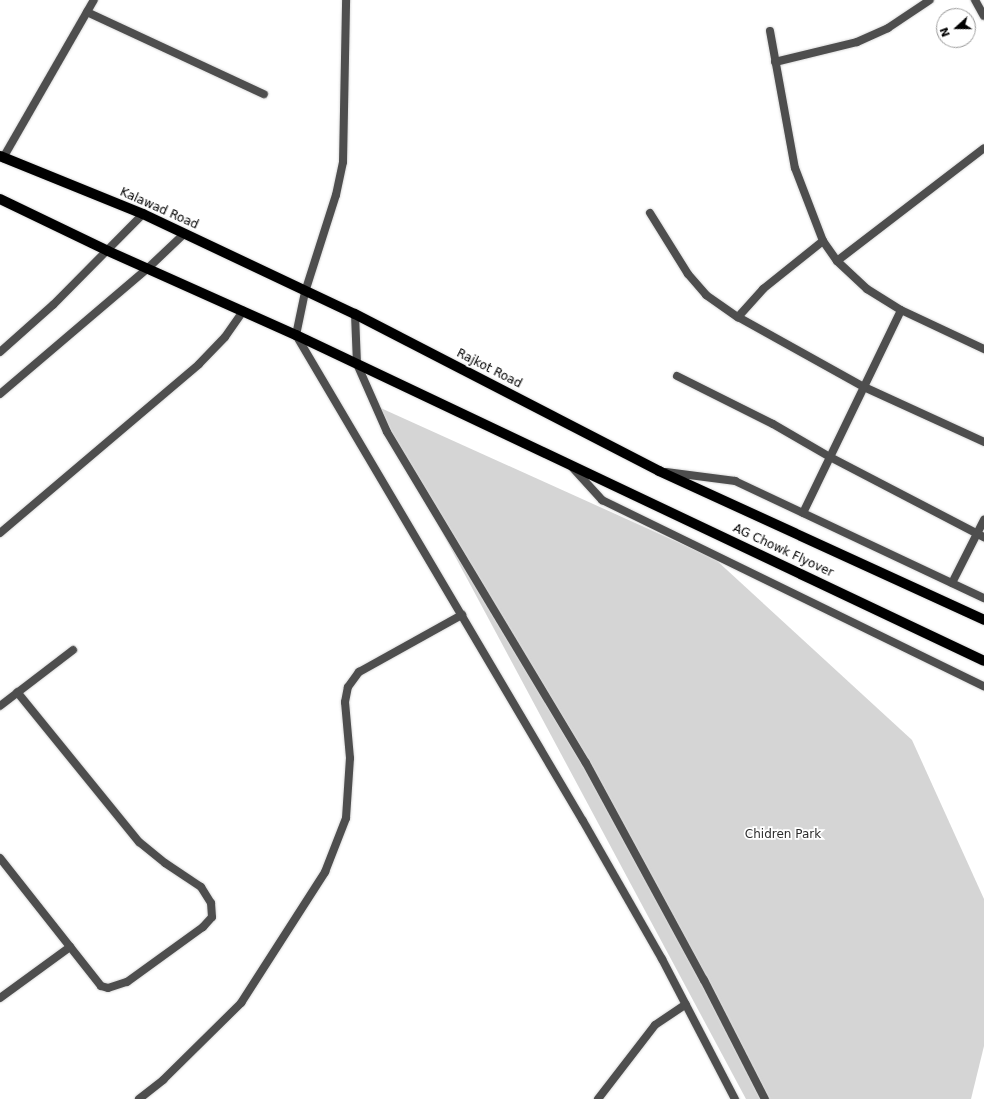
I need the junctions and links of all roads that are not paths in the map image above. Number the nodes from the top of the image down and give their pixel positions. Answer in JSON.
{"nodes":[{"id":1,"x":94,"y":0,"type":"edge"},
{"id":2,"x":346,"y":0,"type":"edge"},
{"id":3,"x":930,"y":0,"type":"edge"},
{"id":4,"x":975,"y":0,"type":"edge"},
{"id":5,"x":87,"y":12,"type":"junction"},
{"id":6,"x":984,"y":16,"type":"edge"},
{"id":7,"x":770,"y":31,"type":"dead end"},
{"id":8,"x":775,"y":62,"type":"junction"},
{"id":9,"x":264,"y":94,"type":"dead end"},
{"id":10,"x":984,"y":148,"type":"edge"},
{"id":11,"x":1,"y":157,"type":"edge"},
{"id":12,"x":0,"y":199,"type":"edge"},
{"id":13,"x":650,"y":213,"type":"dead end"},
{"id":14,"x":142,"y":214,"type":"junction"},
{"id":15,"x":184,"y":234,"type":"junction"},
{"id":16,"x":823,"y":241,"type":"junction"},
{"id":17,"x":108,"y":251,"type":"junction"},
{"id":18,"x":837,"y":260,"type":"junction"},
{"id":19,"x":147,"y":269,"type":"junction"},
{"id":20,"x":305,"y":292,"type":"junction"},
{"id":21,"x":901,"y":310,"type":"junction"},
{"id":22,"x":243,"y":311,"type":"junction"},
{"id":23,"x":355,"y":314,"type":"junction"},
{"id":24,"x":738,"y":317,"type":"junction"},
{"id":25,"x":296,"y":335,"type":"junction"},
{"id":26,"x":984,"y":349,"type":"edge"},
{"id":27,"x":0,"y":352,"type":"edge"},
{"id":28,"x":357,"y":364,"type":"junction"},
{"id":29,"x":677,"y":376,"type":"dead end"},
{"id":30,"x":864,"y":387,"type":"junction"},
{"id":31,"x":0,"y":394,"type":"edge"},
{"id":32,"x":984,"y":442,"type":"edge"},
{"id":33,"x":830,"y":457,"type":"junction"},
{"id":34,"x":571,"y":465,"type":"junction"},
{"id":35,"x":659,"y":471,"type":"junction"},
{"id":36,"x":803,"y":513,"type":"junction"},
{"id":37,"x":984,"y":520,"type":"edge"},
{"id":38,"x":0,"y":533,"type":"edge"},
{"id":39,"x":981,"y":535,"type":"edge"},
{"id":40,"x":952,"y":583,"type":"junction"},
{"id":41,"x":984,"y":598,"type":"edge"},
{"id":42,"x":462,"y":615,"type":"junction"},
{"id":43,"x":984,"y":620,"type":"edge"},
{"id":44,"x":73,"y":650,"type":"dead end"},
{"id":45,"x":984,"y":661,"type":"edge"},
{"id":46,"x":984,"y":686,"type":"edge"},
{"id":47,"x":17,"y":692,"type":"junction"},
{"id":48,"x":0,"y":706,"type":"edge"},
{"id":49,"x":0,"y":858,"type":"edge"},
{"id":50,"x":70,"y":946,"type":"junction"},
{"id":51,"x":0,"y":998,"type":"edge"},
{"id":52,"x":686,"y":1004,"type":"junction"},
{"id":53,"x":139,"y":1099,"type":"edge"},
{"id":54,"x":598,"y":1099,"type":"edge"},
{"id":55,"x":736,"y":1099,"type":"edge"},
{"id":56,"x":765,"y":1099,"type":"edge"}],
"edges":[{"from":1,"to":5,"type":"street"},
{"from":2,"to":20,"type":"street"},
{"from":3,"to":8,"type":"street"},
{"from":4,"to":6,"type":"street"},
{"from":5,"to":9,"type":"street"},
{"from":5,"to":11,"type":"street"},
{"from":7,"to":8,"type":"street"},
{"from":8,"to":16,"type":"street"},
{"from":10,"to":18,"type":"street"},
{"from":11,"to":14,"type":"main road","name":"Kalawad Road"},
{"from":12,"to":17,"type":"main road"},
{"from":13,"to":24,"type":"street"},
{"from":14,"to":15,"type":"main road","name":"Kalawad Road"},
{"from":14,"to":17,"type":"street"},
{"from":15,"to":19,"type":"street"},
{"from":15,"to":20,"type":"main road","name":"Kalawad Road"},
{"from":16,"to":18,"type":"street"},
{"from":16,"to":24,"type":"street"},
{"from":17,"to":19,"type":"main road"},
{"from":17,"to":27,"type":"street"},
{"from":18,"to":21,"type":"street"},
{"from":19,"to":22,"type":"main road"},
{"from":19,"to":31,"type":"street"},
{"from":20,"to":23,"type":"main road","name":"Rajkot Road"},
{"from":20,"to":25,"type":"street"},
{"from":21,"to":26,"type":"street"},
{"from":21,"to":30,"type":"street"},
{"from":22,"to":25,"type":"main road"},
{"from":22,"to":38,"type":"street"},
{"from":23,"to":28,"type":"street"},
{"from":23,"to":35,"type":"main road","name":"Rajkot Road"},
{"from":24,"to":30,"type":"street"},
{"from":25,"to":28,"type":"main road"},
{"from":25,"to":42,"type":"street"},
{"from":28,"to":34,"type":"main road"},
{"from":28,"to":56,"type":"street"},
{"from":29,"to":33,"type":"street"},
{"from":30,"to":32,"type":"street"},
{"from":30,"to":33,"type":"street"},
{"from":33,"to":36,"type":"street"},
{"from":33,"to":39,"type":"street"},
{"from":34,"to":45,"type":"main road","name":"AG Chowk Flyover"},
{"from":34,"to":46,"type":"street"},
{"from":35,"to":36,"type":"street"},
{"from":35,"to":43,"type":"main road","name":"AG Chowk Flyover"},
{"from":36,"to":40,"type":"street"},
{"from":37,"to":39,"type":"street"},
{"from":39,"to":40,"type":"street"},
{"from":40,"to":41,"type":"street"},
{"from":42,"to":52,"type":"street"},
{"from":42,"to":53,"type":"street"},
{"from":44,"to":47,"type":"street"},
{"from":47,"to":48,"type":"street"},
{"from":47,"to":50,"type":"street"},
{"from":49,"to":50,"type":"street"},
{"from":50,"to":51,"type":"street"},
{"from":52,"to":54,"type":"street"},
{"from":52,"to":55,"type":"street"}]}
